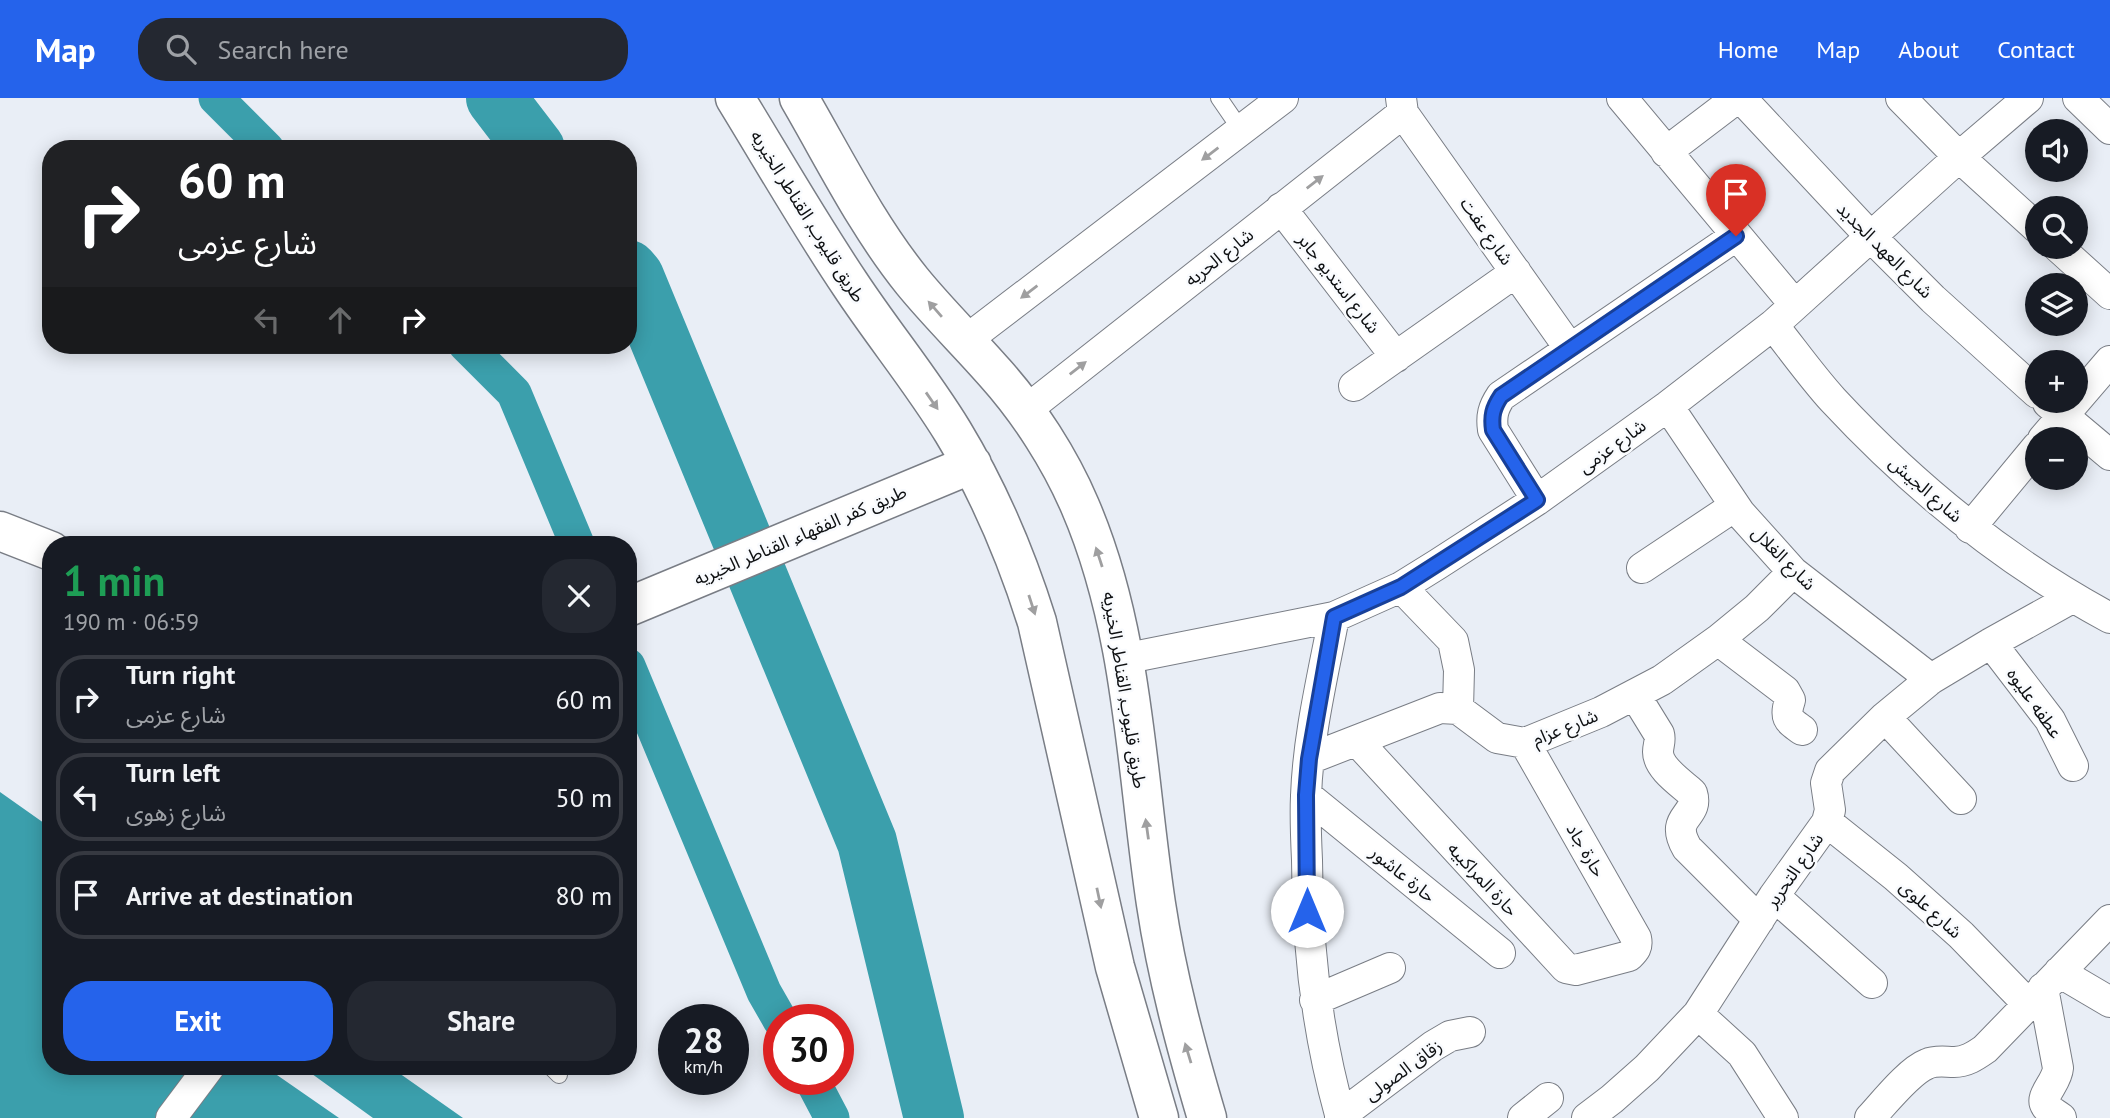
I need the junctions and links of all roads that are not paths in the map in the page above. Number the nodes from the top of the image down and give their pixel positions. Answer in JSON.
{"nodes":[{"id":1,"x":735,"y":98,"type":"edge"},
{"id":2,"x":799,"y":98,"type":"edge"},
{"id":3,"x":1219,"y":98,"type":"edge"},
{"id":4,"x":1283,"y":98,"type":"edge"},
{"id":5,"x":1622,"y":98,"type":"edge"},
{"id":6,"x":1739,"y":98,"type":"edge"},
{"id":7,"x":1901,"y":98,"type":"edge"},
{"id":8,"x":2028,"y":98,"type":"edge"},
{"id":9,"x":2078,"y":98,"type":"edge"},
{"id":10,"x":1402,"y":105,"type":"edge"},
{"id":11,"x":2110,"y":129,"type":"edge"},
{"id":12,"x":1241,"y":130,"type":"junction"},
{"id":13,"x":1667,"y":152,"type":"junction"},
{"id":14,"x":1959,"y":157,"type":"junction"},
{"id":15,"x":1281,"y":208,"type":"junction"},
{"id":16,"x":2025,"y":217,"type":"edge"},
{"id":17,"x":1736,"y":236,"type":"junction"},
{"id":18,"x":1870,"y":236,"type":"junction"},
{"id":19,"x":2071,"y":259,"type":"edge"},
{"id":20,"x":1516,"y":272,"type":"junction"},
{"id":21,"x":2110,"y":294,"type":"edge"},
{"id":22,"x":1795,"y":305,"type":"junction"},
{"id":23,"x":1773,"y":325,"type":"junction"},
{"id":24,"x":965,"y":341,"type":"junction"},
{"id":25,"x":1570,"y":349,"type":"junction"},
{"id":26,"x":1396,"y":357,"type":"junction"},
{"id":27,"x":2110,"y":361,"type":"edge"},
{"id":28,"x":2088,"y":379,"type":"edge"},
{"id":29,"x":2025,"y":382,"type":"edge"},
{"id":30,"x":1354,"y":386,"type":"dead end"},
{"id":31,"x":1668,"y":406,"type":"junction"},
{"id":32,"x":1025,"y":411,"type":"junction"},
{"id":33,"x":2060,"y":413,"type":"edge"},
{"id":34,"x":2110,"y":455,"type":"edge"},
{"id":35,"x":2025,"y":462,"type":"edge"},
{"id":36,"x":972,"y":464,"type":"junction"},
{"id":37,"x":1537,"y":500,"type":"junction"},
{"id":38,"x":1735,"y":506,"type":"junction"},
{"id":39,"x":1970,"y":528,"type":"junction"},
{"id":40,"x":0,"y":531,"type":"edge"},
{"id":41,"x":42,"y":547,"type":"edge"},
{"id":42,"x":1642,"y":568,"type":"dead end"},
{"id":43,"x":1793,"y":572,"type":"junction"},
{"id":44,"x":1401,"y":587,"type":"junction"},
{"id":45,"x":2072,"y":598,"type":"junction"},
{"id":46,"x":637,"y":603,"type":"edge"},
{"id":47,"x":1334,"y":617,"type":"junction"},
{"id":48,"x":2110,"y":618,"type":"edge"},
{"id":49,"x":1718,"y":640,"type":"junction"},
{"id":50,"x":1991,"y":643,"type":"junction"},
{"id":51,"x":1123,"y":659,"type":"junction"},
{"id":52,"x":1931,"y":679,"type":"junction"},
{"id":53,"x":1635,"y":695,"type":"junction"},
{"id":54,"x":1458,"y":709,"type":"junction"},
{"id":55,"x":1885,"y":717,"type":"junction"},
{"id":56,"x":1802,"y":730,"type":"dead end"},
{"id":57,"x":1357,"y":741,"type":"junction"},
{"id":58,"x":1525,"y":743,"type":"junction"},
{"id":59,"x":1309,"y":759,"type":"junction"},
{"id":60,"x":2073,"y":766,"type":"dead end"},
{"id":61,"x":1306,"y":795,"type":"junction"},
{"id":62,"x":1961,"y":799,"type":"dead end"},
{"id":63,"x":1828,"y":822,"type":"junction"},
{"id":64,"x":1767,"y":908,"type":"junction"},
{"id":65,"x":2110,"y":920,"type":"edge"},
{"id":66,"x":1500,"y":953,"type":"dead end"},
{"id":67,"x":1629,"y":956,"type":"joint"},
{"id":68,"x":1390,"y":968,"type":"dead end"},
{"id":69,"x":1872,"y":983,"type":"dead end"},
{"id":70,"x":2043,"y":988,"type":"junction"},
{"id":71,"x":1315,"y":1000,"type":"junction"},
{"id":72,"x":2110,"y":1002,"type":"edge"},
{"id":73,"x":1698,"y":1014,"type":"junction"},
{"id":74,"x":1470,"y":1032,"type":"dead end"},
{"id":75,"x":203,"y":1075,"type":"edge"},
{"id":76,"x":1548,"y":1098,"type":"dead end"},
{"id":77,"x":1623,"y":1109,"type":"edge"},
{"id":78,"x":2043,"y":1113,"type":"edge"},
{"id":79,"x":1341,"y":1117,"type":"edge"},
{"id":80,"x":171,"y":1118,"type":"edge"},
{"id":81,"x":1159,"y":1118,"type":"edge"},
{"id":82,"x":1207,"y":1118,"type":"edge"},
{"id":83,"x":1523,"y":1118,"type":"edge"},
{"id":84,"x":1587,"y":1118,"type":"edge"},
{"id":85,"x":1783,"y":1118,"type":"edge"},
{"id":86,"x":1870,"y":1118,"type":"edge"}],
"edges":[{"from":1,"to":36,"type":"main road","name":"طريق قليوب, القناطر الخيريه","one_way":true},
{"from":24,"to":2,"type":"main road","name":"طريق قليوب, القناطر الخيريه","one_way":true},
{"from":3,"to":12,"type":"lane"},
{"from":4,"to":12,"type":"street"},
{"from":5,"to":13,"type":"street"},
{"from":6,"to":13,"type":"street"},
{"from":6,"to":18,"type":"street","name":"شارع العهد الجديد"},
{"from":7,"to":14,"type":"street"},
{"from":8,"to":14,"type":"street","name":"شارع عزمى"},
{"from":9,"to":11,"type":"street"},
{"from":15,"to":10,"type":"street","name":"شارع الحريه","one_way":true},
{"from":10,"to":20,"type":"street","name":"شارع عفت"},
{"from":12,"to":24,"type":"street","one_way":true},
{"from":13,"to":17,"type":"street"},
{"from":14,"to":16,"type":"street"},
{"from":14,"to":18,"type":"street","name":"شارع عزمى"},
{"from":15,"to":26,"type":"street","name":"شارع استديو جابر"},
{"from":32,"to":15,"type":"street","name":"شارع الحريه","one_way":true},
{"from":17,"to":22,"type":"street"},
{"from":17,"to":25,"type":"street"},
{"from":18,"to":22,"type":"street","name":"شارع عزمى"},
{"from":18,"to":29,"type":"street","name":"شارع العهد الجديد"},
{"from":19,"to":21,"type":"street"},
{"from":20,"to":25,"type":"street","name":"شارع عفت"},
{"from":20,"to":26,"type":"street"},
{"from":22,"to":23,"type":"street","name":"شارع عزمى"},
{"from":23,"to":31,"type":"street","name":"شارع عزمى"},
{"from":23,"to":39,"type":"street","name":"شارع الجيش"},
{"from":24,"to":32,"type":"main road","name":"طريق قليوب, القناطر الخيريه"},
{"from":25,"to":37,"type":"street"},
{"from":26,"to":30,"type":"street"},
{"from":27,"to":28,"type":"street"},
{"from":31,"to":37,"type":"street","name":"شارع عزمى"},
{"from":31,"to":38,"type":"street","name":"شارع الغلال"},
{"from":51,"to":32,"type":"main road","name":"طريق قليوب, القناطر الخيريه","one_way":true},
{"from":33,"to":34,"type":"street"},
{"from":35,"to":39,"type":"street"},
{"from":36,"to":46,"type":"main road","name":"طريق كفر الفقهاء, القناطر الخيريه"},
{"from":36,"to":81,"type":"main road","name":"طريق قليوب, القناطر الخيريه","one_way":true},
{"from":37,"to":44,"type":"street","name":"شارع عزمى"},
{"from":38,"to":42,"type":"street"},
{"from":38,"to":43,"type":"street","name":"شارع الغلال"},
{"from":39,"to":45,"type":"street","name":"شارع الجيش"},
{"from":40,"to":41,"type":"main road"},
{"from":43,"to":49,"type":"street","name":"شارع عزام"},
{"from":43,"to":52,"type":"street","name":"شارع الغلال"},
{"from":44,"to":47,"type":"street","name":"شارع عزمى"},
{"from":44,"to":54,"type":"street"},
{"from":45,"to":48,"type":"street","name":"شارع الجيش"},
{"from":45,"to":50,"type":"street","name":"شارع التحرير"},
{"from":47,"to":51,"type":"street","name":"شارع عزمى"},
{"from":47,"to":59,"type":"street"},
{"from":49,"to":53,"type":"street","name":"شارع عزام"},
{"from":49,"to":56,"type":"street"},
{"from":50,"to":52,"type":"street","name":"شارع التحرير"},
{"from":50,"to":60,"type":"street","name":"عطفه عليوه"},
{"from":82,"to":51,"type":"main road","name":"طريق قليوب, القناطر الخيريه","one_way":true},
{"from":52,"to":55,"type":"street","name":"شارع التحرير"},
{"from":53,"to":58,"type":"street","name":"شارع عزام"},
{"from":53,"to":64,"type":"street"},
{"from":54,"to":57,"type":"street"},
{"from":54,"to":58,"type":"street","name":"شارع عزام"},
{"from":55,"to":62,"type":"street"},
{"from":55,"to":63,"type":"street","name":"شارع التحرير"},
{"from":57,"to":59,"type":"street"},
{"from":57,"to":67,"type":"street","name":"حارة المراكبيه"},
{"from":58,"to":67,"type":"street","name":"حارة جاد"},
{"from":59,"to":61,"type":"street"},
{"from":61,"to":66,"type":"street","name":"حارة عاشور"},
{"from":61,"to":71,"type":"street"},
{"from":63,"to":64,"type":"street","name":"شارع التحرير"},
{"from":63,"to":70,"type":"street","name":"شارع علوى"},
{"from":64,"to":69,"type":"street"},
{"from":64,"to":73,"type":"street","name":"شارع التحرير"},
{"from":65,"to":70,"type":"street"},
{"from":68,"to":71,"type":"street"},
{"from":70,"to":72,"type":"street","name":"شارع علوى"},
{"from":70,"to":78,"type":"street"},
{"from":70,"to":86,"type":"street"},
{"from":71,"to":79,"type":"street"},
{"from":73,"to":77,"type":"street","name":"شارع التحرير"},
{"from":73,"to":85,"type":"street"},
{"from":74,"to":79,"type":"street","name":"زقاق الصولى"},
{"from":75,"to":80,"type":"street"},
{"from":76,"to":83,"type":"street"},
{"from":77,"to":84,"type":"street","name":"شارع التحرير"}]}
